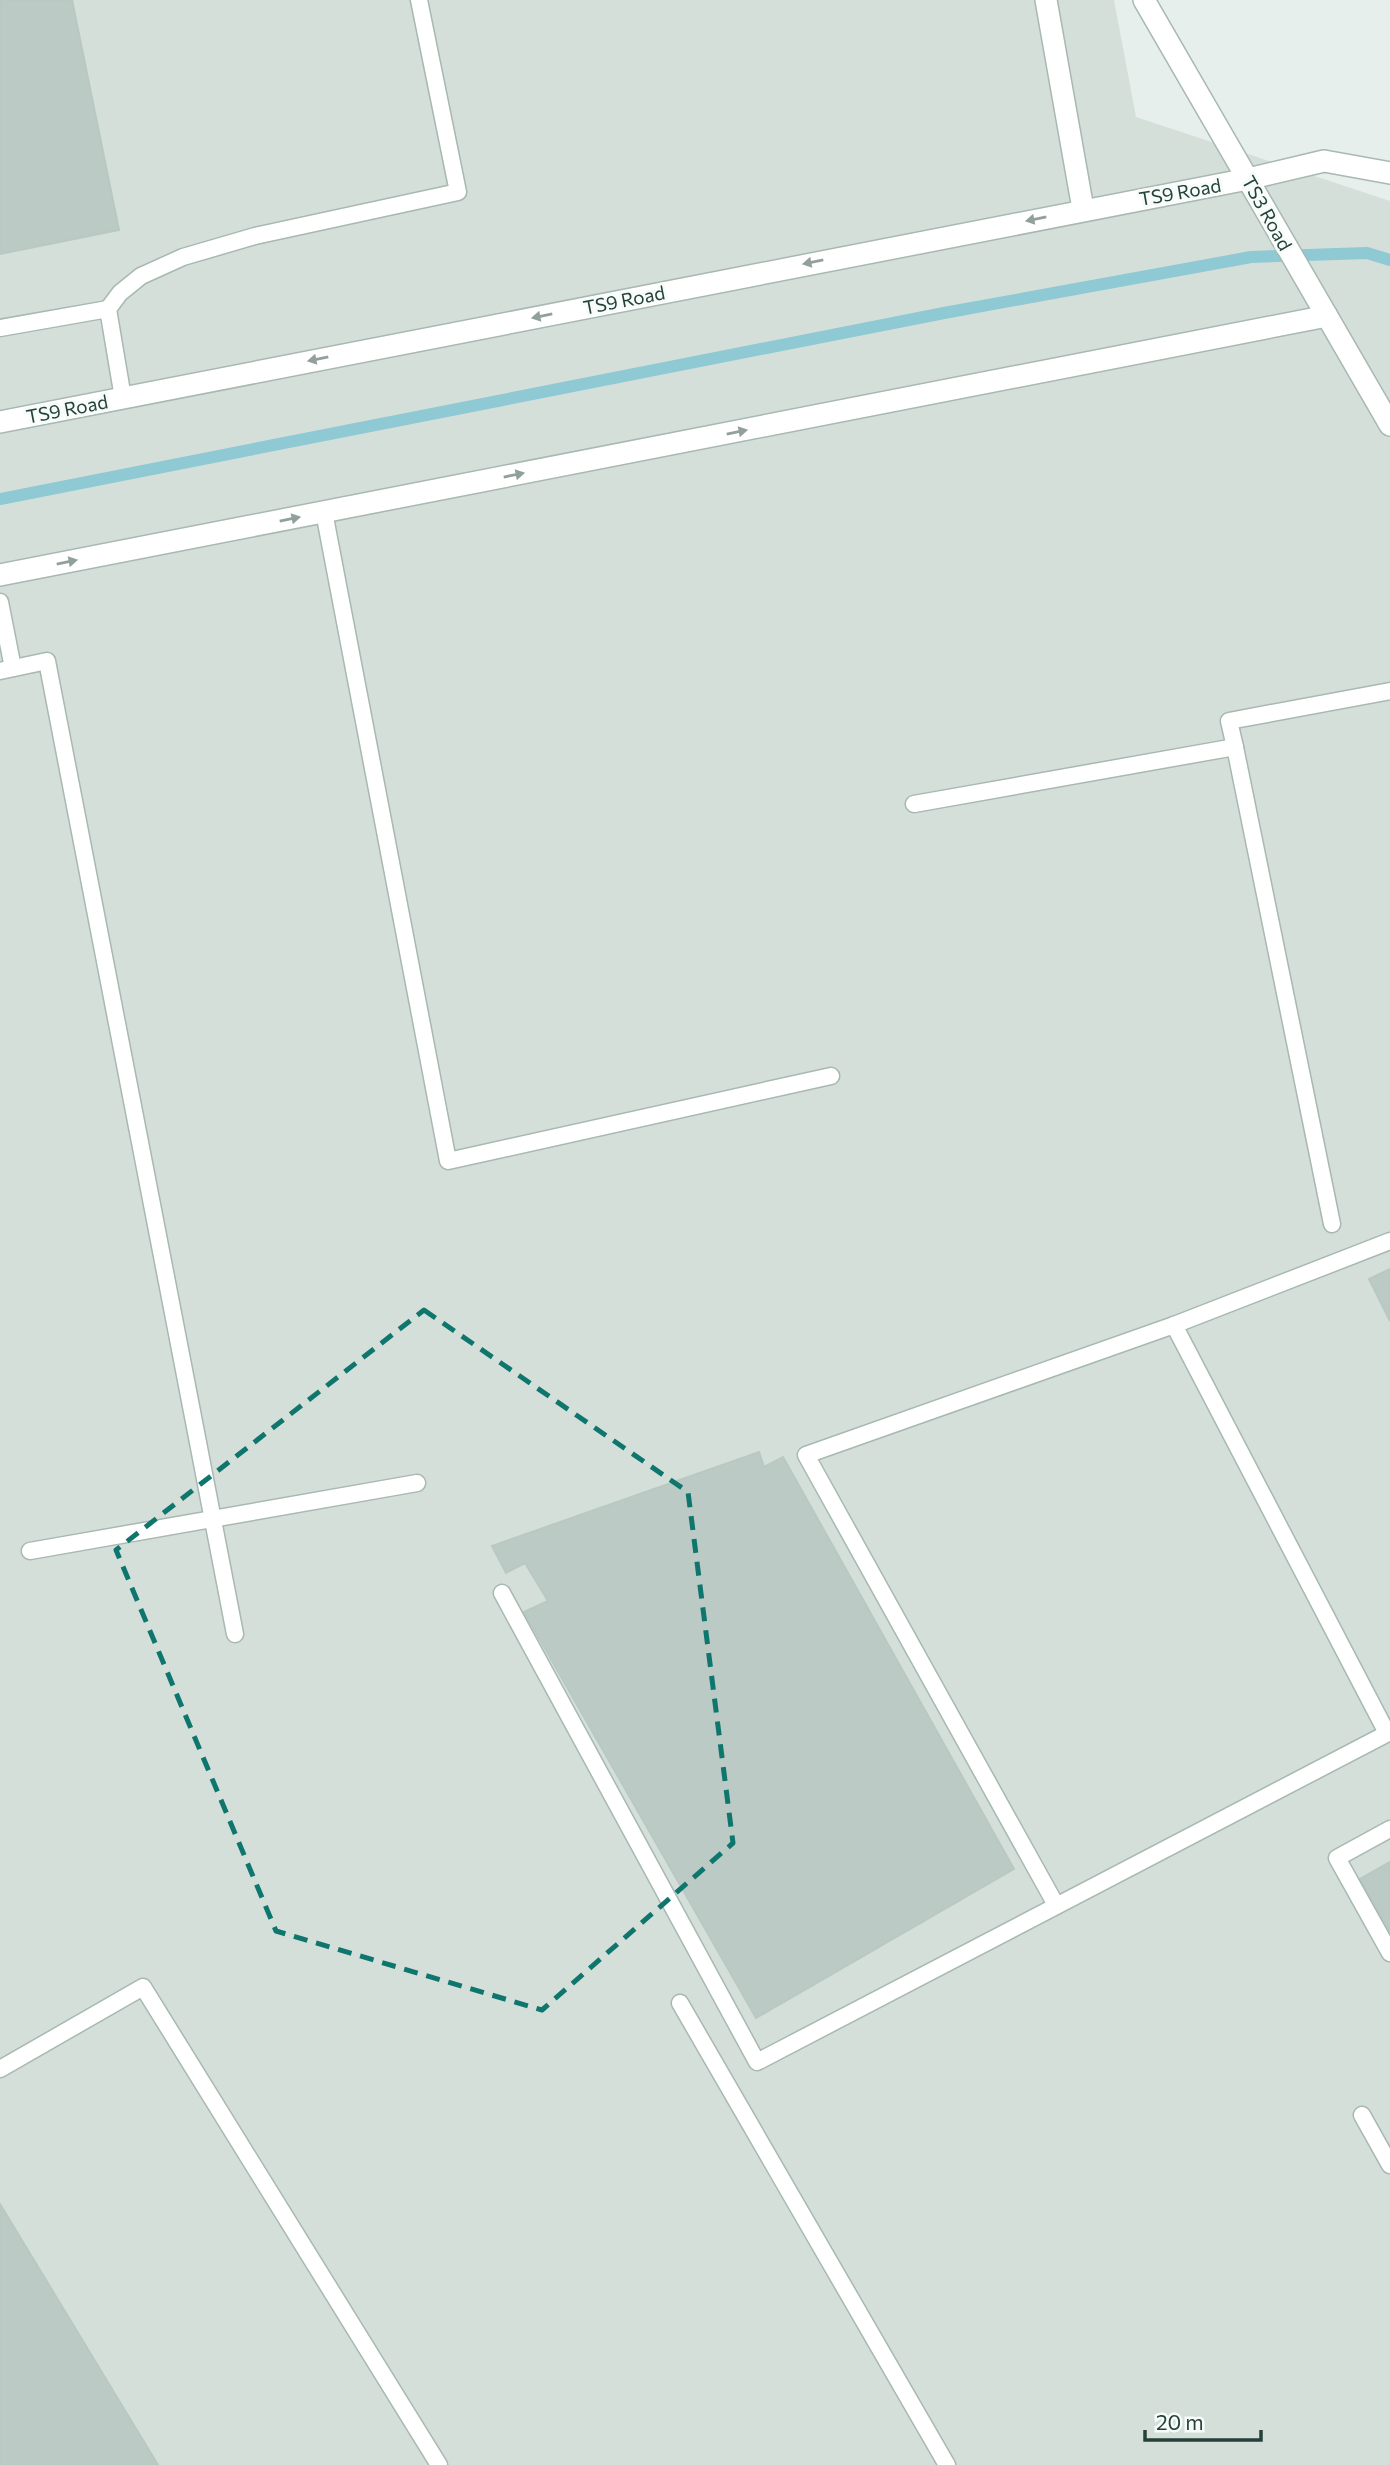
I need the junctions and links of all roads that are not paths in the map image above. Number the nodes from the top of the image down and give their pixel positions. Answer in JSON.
{"nodes":[{"id":1,"x":419,"y":0,"type":"edge"},
{"id":2,"x":1046,"y":0,"type":"edge"},
{"id":3,"x":1144,"y":0,"type":"edge"},
{"id":4,"x":1390,"y":173,"type":"edge"},
{"id":5,"x":1248,"y":179,"type":"junction"},
{"id":6,"x":1083,"y":209,"type":"junction"},
{"id":7,"x":108,"y":309,"type":"junction"},
{"id":8,"x":1327,"y":316,"type":"junction"},
{"id":9,"x":0,"y":328,"type":"edge"},
{"id":10,"x":123,"y":398,"type":"junction"},
{"id":11,"x":0,"y":422,"type":"edge"},
{"id":12,"x":1390,"y":425,"type":"edge"},
{"id":13,"x":324,"y":512,"type":"junction"},
{"id":14,"x":0,"y":575,"type":"edge"},
{"id":15,"x":0,"y":602,"type":"edge"},
{"id":16,"x":7,"y":670,"type":"edge"},
{"id":17,"x":1390,"y":691,"type":"edge"},
{"id":18,"x":1235,"y":747,"type":"junction"},
{"id":19,"x":915,"y":804,"type":"dead end"},
{"id":20,"x":831,"y":1076,"type":"dead end"},
{"id":21,"x":1332,"y":1224,"type":"dead end"},
{"id":22,"x":1390,"y":1241,"type":"edge"},
{"id":23,"x":1174,"y":1325,"type":"junction"},
{"id":24,"x":417,"y":1482,"type":"dead end"},
{"id":25,"x":213,"y":1518,"type":"junction"},
{"id":26,"x":30,"y":1551,"type":"dead end"},
{"id":27,"x":502,"y":1593,"type":"dead end"},
{"id":28,"x":235,"y":1634,"type":"dead end"},
{"id":29,"x":1388,"y":1733,"type":"edge"},
{"id":30,"x":1390,"y":1829,"type":"edge"},
{"id":31,"x":1056,"y":1905,"type":"junction"},
{"id":32,"x":1390,"y":1953,"type":"edge"},
{"id":33,"x":680,"y":2003,"type":"dead end"},
{"id":34,"x":0,"y":2069,"type":"edge"},
{"id":35,"x":1362,"y":2115,"type":"dead end"},
{"id":36,"x":1390,"y":2165,"type":"edge"},
{"id":37,"x":439,"y":2465,"type":"edge"},
{"id":38,"x":947,"y":2465,"type":"edge"}],
"edges":[{"from":1,"to":7,"type":"lane"},
{"from":2,"to":6,"type":"street"},
{"from":3,"to":5,"type":"street","name":"TS3 Road"},
{"from":4,"to":5,"type":"street","name":"TS9 Road"},
{"from":5,"to":6,"type":"street","name":"TS9 Road"},
{"from":5,"to":8,"type":"street","name":"TS3 Road"},
{"from":6,"to":10,"type":"street","name":"TS9 Road","one_way":true},
{"from":7,"to":9,"type":"lane"},
{"from":7,"to":10,"type":"lane"},
{"from":8,"to":12,"type":"street","name":"TS3 Road"},
{"from":13,"to":8,"type":"street","one_way":true},
{"from":10,"to":11,"type":"street","name":"TS9 Road"},
{"from":14,"to":13,"type":"street","one_way":true},
{"from":13,"to":20,"type":"lane"},
{"from":15,"to":16,"type":"lane"},
{"from":16,"to":25,"type":"lane"},
{"from":17,"to":18,"type":"lane"},
{"from":18,"to":19,"type":"lane"},
{"from":18,"to":21,"type":"lane"},
{"from":22,"to":23,"type":"lane"},
{"from":23,"to":29,"type":"lane"},
{"from":23,"to":31,"type":"lane"},
{"from":24,"to":25,"type":"lane"},
{"from":25,"to":26,"type":"lane"},
{"from":25,"to":28,"type":"lane"},
{"from":27,"to":31,"type":"lane"},
{"from":29,"to":31,"type":"lane"},
{"from":30,"to":32,"type":"lane"},
{"from":33,"to":38,"type":"lane"},
{"from":34,"to":37,"type":"lane"},
{"from":35,"to":36,"type":"lane"}]}
